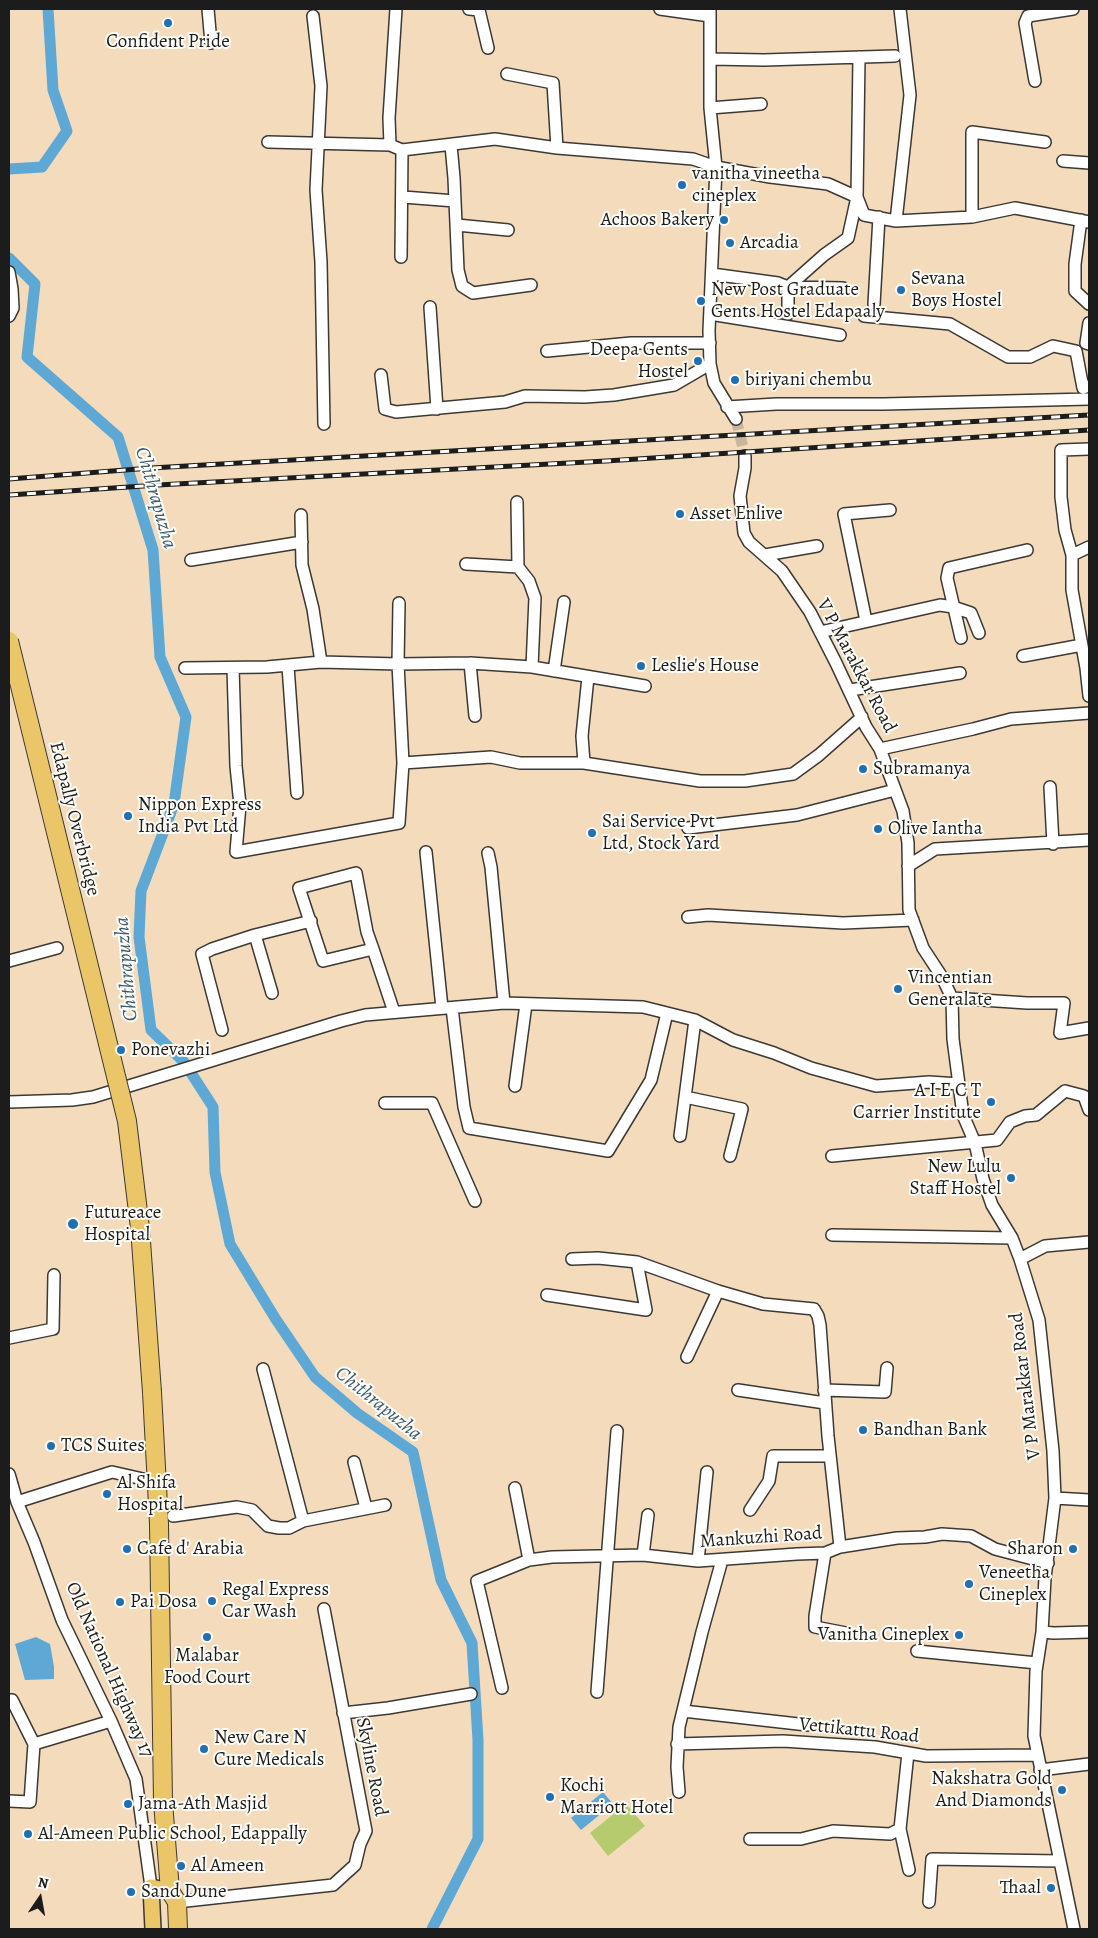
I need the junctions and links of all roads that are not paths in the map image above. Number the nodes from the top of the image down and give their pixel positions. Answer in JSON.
{"nodes":[{"id":1,"x":208,"y":9,"type":"edge"},
{"id":2,"x":396,"y":9,"type":"edge"},
{"id":3,"x":469,"y":9,"type":"edge"},
{"id":4,"x":660,"y":9,"type":"edge"},
{"id":5,"x":900,"y":9,"type":"edge"},
{"id":6,"x":1073,"y":9,"type":"edge"},
{"id":7,"x":710,"y":12,"type":"edge"},
{"id":8,"x":313,"y":16,"type":"dead end"},
{"id":9,"x":211,"y":43,"type":"dead end"},
{"id":10,"x":488,"y":48,"type":"dead end"},
{"id":11,"x":895,"y":56,"type":"dead end"},
{"id":12,"x":859,"y":57,"type":"junction"},
{"id":13,"x":711,"y":59,"type":"junction"},
{"id":14,"x":507,"y":74,"type":"dead end"},
{"id":15,"x":1035,"y":81,"type":"dead end"},
{"id":16,"x":762,"y":104,"type":"dead end"},
{"id":17,"x":710,"y":108,"type":"junction"},
{"id":18,"x":268,"y":142,"type":"dead end"},
{"id":19,"x":1045,"y":142,"type":"dead end"},
{"id":20,"x":317,"y":144,"type":"junction"},
{"id":21,"x":451,"y":144,"type":"junction"},
{"id":22,"x":390,"y":145,"type":"junction"},
{"id":23,"x":558,"y":148,"type":"junction"},
{"id":24,"x":402,"y":150,"type":"junction"},
{"id":25,"x":1063,"y":161,"type":"dead end"},
{"id":26,"x":1089,"y":163,"type":"edge"},
{"id":27,"x":716,"y":167,"type":"junction"},
{"id":28,"x":402,"y":196,"type":"junction"},
{"id":29,"x":857,"y":197,"type":"junction"},
{"id":30,"x":455,"y":201,"type":"junction"},
{"id":31,"x":879,"y":217,"type":"junction"},
{"id":32,"x":972,"y":217,"type":"junction"},
{"id":33,"x":896,"y":221,"type":"junction"},
{"id":34,"x":1085,"y":221,"type":"edge"},
{"id":35,"x":457,"y":225,"type":"junction"},
{"id":36,"x":508,"y":230,"type":"dead end"},
{"id":37,"x":401,"y":257,"type":"dead end"},
{"id":38,"x":9,"y":272,"type":"edge"},
{"id":39,"x":712,"y":274,"type":"junction"},
{"id":40,"x":531,"y":285,"type":"dead end"},
{"id":41,"x":788,"y":287,"type":"junction"},
{"id":42,"x":843,"y":288,"type":"dead end"},
{"id":43,"x":874,"y":304,"type":"dead end"},
{"id":44,"x":1089,"y":304,"type":"edge"},
{"id":45,"x":430,"y":307,"type":"dead end"},
{"id":46,"x":710,"y":314,"type":"junction"},
{"id":47,"x":788,"y":314,"type":"dead end"},
{"id":48,"x":9,"y":316,"type":"edge"},
{"id":49,"x":864,"y":316,"type":"dead end"},
{"id":50,"x":1089,"y":323,"type":"edge"},
{"id":51,"x":840,"y":335,"type":"dead end"},
{"id":52,"x":710,"y":343,"type":"junction"},
{"id":53,"x":1089,"y":344,"type":"edge"},
{"id":54,"x":547,"y":351,"type":"dead end"},
{"id":55,"x":710,"y":364,"type":"junction"},
{"id":56,"x":381,"y":375,"type":"dead end"},
{"id":57,"x":1089,"y":386,"type":"edge"},
{"id":58,"x":1089,"y":399,"type":"edge"},
{"id":59,"x":727,"y":407,"type":"junction"},
{"id":60,"x":437,"y":409,"type":"junction"},
{"id":61,"x":736,"y":419,"type":"tunnel mouth"},
{"id":62,"x":324,"y":424,"type":"dead end"},
{"id":63,"x":1089,"y":449,"type":"edge"},
{"id":64,"x":745,"y":456,"type":"tunnel mouth"},
{"id":65,"x":517,"y":502,"type":"dead end"},
{"id":66,"x":890,"y":510,"type":"dead end"},
{"id":67,"x":301,"y":515,"type":"dead end"},
{"id":68,"x":302,"y":542,"type":"junction"},
{"id":69,"x":817,"y":546,"type":"dead end"},
{"id":70,"x":1089,"y":548,"type":"edge"},
{"id":71,"x":1027,"y":550,"type":"dead end"},
{"id":72,"x":765,"y":555,"type":"junction"},
{"id":73,"x":1072,"y":555,"type":"junction"},
{"id":74,"x":191,"y":560,"type":"dead end"},
{"id":75,"x":466,"y":564,"type":"dead end"},
{"id":76,"x":518,"y":567,"type":"junction"},
{"id":77,"x":564,"y":602,"type":"dead end"},
{"id":78,"x":399,"y":603,"type":"dead end"},
{"id":79,"x":953,"y":607,"type":"junction"},
{"id":80,"x":866,"y":621,"type":"junction"},
{"id":81,"x":820,"y":632,"type":"junction"},
{"id":82,"x":979,"y":633,"type":"dead end"},
{"id":83,"x":1083,"y":636,"type":"edge"},
{"id":84,"x":961,"y":638,"type":"dead end"},
{"id":85,"x":9,"y":641,"type":"edge"},
{"id":86,"x":1023,"y":656,"type":"dead end"},
{"id":87,"x":321,"y":662,"type":"junction"},
{"id":88,"x":470,"y":663,"type":"junction"},
{"id":89,"x":398,"y":664,"type":"junction"},
{"id":90,"x":288,"y":666,"type":"junction"},
{"id":91,"x":532,"y":667,"type":"junction"},
{"id":92,"x":185,"y":668,"type":"dead end"},
{"id":93,"x":233,"y":668,"type":"junction"},
{"id":94,"x":1088,"y":668,"type":"edge"},
{"id":95,"x":554,"y":671,"type":"junction"},
{"id":96,"x":960,"y":673,"type":"dead end"},
{"id":97,"x":588,"y":677,"type":"junction"},
{"id":98,"x":645,"y":686,"type":"dead end"},
{"id":99,"x":850,"y":690,"type":"junction"},
{"id":100,"x":1089,"y":696,"type":"edge"},
{"id":101,"x":1089,"y":713,"type":"edge"},
{"id":102,"x":475,"y":716,"type":"dead end"},
{"id":103,"x":862,"y":717,"type":"junction"},
{"id":104,"x":880,"y":749,"type":"junction"},
{"id":105,"x":403,"y":763,"type":"junction"},
{"id":106,"x":584,"y":763,"type":"junction"},
{"id":107,"x":1050,"y":787,"type":"dead end"},
{"id":108,"x":895,"y":790,"type":"junction"},
{"id":109,"x":297,"y":793,"type":"dead end"},
{"id":110,"x":688,"y":828,"type":"dead end"},
{"id":111,"x":1089,"y":840,"type":"edge"},
{"id":112,"x":1053,"y":844,"type":"junction"},
{"id":113,"x":426,"y":852,"type":"dead end"},
{"id":114,"x":488,"y":852,"type":"dead end"},
{"id":115,"x":908,"y":866,"type":"junction"},
{"id":116,"x":688,"y":917,"type":"dead end"},
{"id":117,"x":913,"y":920,"type":"junction"},
{"id":118,"x":311,"y":921,"type":"junction"},
{"id":119,"x":255,"y":935,"type":"junction"},
{"id":120,"x":58,"y":948,"type":"dead end"},
{"id":121,"x":373,"y":949,"type":"junction"},
{"id":122,"x":9,"y":961,"type":"edge"},
{"id":123,"x":272,"y":993,"type":"dead end"},
{"id":124,"x":952,"y":998,"type":"junction"},
{"id":125,"x":504,"y":1003,"type":"junction"},
{"id":126,"x":526,"y":1004,"type":"junction"},
{"id":127,"x":447,"y":1008,"type":"junction"},
{"id":128,"x":394,"y":1012,"type":"junction"},
{"id":129,"x":667,"y":1013,"type":"junction"},
{"id":130,"x":695,"y":1020,"type":"junction"},
{"id":131,"x":1089,"y":1028,"type":"edge"},
{"id":132,"x":222,"y":1030,"type":"dead end"},
{"id":133,"x":959,"y":1084,"type":"junction"},
{"id":134,"x":515,"y":1086,"type":"dead end"},
{"id":135,"x":685,"y":1097,"type":"junction"},
{"id":136,"x":9,"y":1102,"type":"edge"},
{"id":137,"x":385,"y":1103,"type":"dead end"},
{"id":138,"x":1089,"y":1110,"type":"edge"},
{"id":139,"x":680,"y":1136,"type":"dead end"},
{"id":140,"x":975,"y":1143,"type":"junction"},
{"id":141,"x":730,"y":1156,"type":"dead end"},
{"id":142,"x":832,"y":1156,"type":"dead end"},
{"id":143,"x":475,"y":1201,"type":"dead end"},
{"id":144,"x":832,"y":1235,"type":"dead end"},
{"id":145,"x":1012,"y":1238,"type":"junction"},
{"id":146,"x":1089,"y":1242,"type":"edge"},
{"id":147,"x":572,"y":1259,"type":"dead end"},
{"id":148,"x":1020,"y":1259,"type":"junction"},
{"id":149,"x":637,"y":1262,"type":"junction"},
{"id":150,"x":54,"y":1275,"type":"dead end"},
{"id":151,"x":718,"y":1291,"type":"junction"},
{"id":152,"x":547,"y":1295,"type":"dead end"},
{"id":153,"x":9,"y":1338,"type":"edge"},
{"id":154,"x":687,"y":1357,"type":"dead end"},
{"id":155,"x":887,"y":1368,"type":"dead end"},
{"id":156,"x":263,"y":1369,"type":"dead end"},
{"id":157,"x":738,"y":1390,"type":"dead end"},
{"id":158,"x":824,"y":1390,"type":"junction"},
{"id":159,"x":825,"y":1403,"type":"junction"},
{"id":160,"x":617,"y":1432,"type":"dead end"},
{"id":161,"x":830,"y":1456,"type":"junction"},
{"id":162,"x":354,"y":1462,"type":"dead end"},
{"id":163,"x":707,"y":1472,"type":"dead end"},
{"id":164,"x":9,"y":1479,"type":"edge"},
{"id":165,"x":143,"y":1479,"type":"dead end"},
{"id":166,"x":515,"y":1488,"type":"dead end"},
{"id":167,"x":1055,"y":1498,"type":"junction"},
{"id":168,"x":1089,"y":1500,"type":"edge"},
{"id":169,"x":17,"y":1502,"type":"junction"},
{"id":170,"x":385,"y":1504,"type":"dead end"},
{"id":171,"x":366,"y":1508,"type":"junction"},
{"id":172,"x":750,"y":1510,"type":"dead end"},
{"id":173,"x":648,"y":1515,"type":"dead end"},
{"id":174,"x":173,"y":1516,"type":"dead end"},
{"id":175,"x":303,"y":1521,"type":"junction"},
{"id":176,"x":840,"y":1547,"type":"junction"},
{"id":177,"x":825,"y":1553,"type":"junction"},
{"id":178,"x":608,"y":1556,"type":"junction"},
{"id":179,"x":643,"y":1556,"type":"junction"},
{"id":180,"x":530,"y":1560,"type":"junction"},
{"id":181,"x":722,"y":1560,"type":"junction"},
{"id":182,"x":698,"y":1561,"type":"junction"},
{"id":183,"x":1048,"y":1563,"type":"junction"},
{"id":184,"x":324,"y":1609,"type":"dead end"},
{"id":185,"x":1042,"y":1632,"type":"junction"},
{"id":186,"x":1089,"y":1632,"type":"edge"},
{"id":187,"x":846,"y":1633,"type":"dead end"},
{"id":188,"x":917,"y":1651,"type":"dead end"},
{"id":189,"x":1037,"y":1663,"type":"junction"},
{"id":190,"x":502,"y":1688,"type":"dead end"},
{"id":191,"x":597,"y":1692,"type":"dead end"},
{"id":192,"x":470,"y":1694,"type":"dead end"},
{"id":193,"x":9,"y":1700,"type":"edge"},
{"id":194,"x":683,"y":1711,"type":"junction"},
{"id":195,"x":342,"y":1713,"type":"junction"},
{"id":196,"x":111,"y":1721,"type":"junction"},
{"id":197,"x":807,"y":1725,"type":"dead end"},
{"id":198,"x":34,"y":1744,"type":"junction"},
{"id":199,"x":677,"y":1744,"type":"junction"},
{"id":200,"x":908,"y":1753,"type":"junction"},
{"id":201,"x":1037,"y":1755,"type":"junction"},
{"id":202,"x":1089,"y":1764,"type":"edge"},
{"id":203,"x":1040,"y":1770,"type":"junction"},
{"id":204,"x":679,"y":1792,"type":"dead end"},
{"id":205,"x":9,"y":1802,"type":"edge"},
{"id":206,"x":900,"y":1829,"type":"junction"},
{"id":207,"x":750,"y":1839,"type":"dead end"},
{"id":208,"x":1060,"y":1862,"type":"junction"},
{"id":209,"x":909,"y":1870,"type":"dead end"},
{"id":210,"x":152,"y":1887,"type":"junction"},
{"id":211,"x":174,"y":1897,"type":"junction"},
{"id":212,"x":928,"y":1902,"type":"dead end"},
{"id":213,"x":153,"y":1929,"type":"edge"},
{"id":214,"x":168,"y":1929,"type":"edge"},
{"id":215,"x":178,"y":1929,"type":"edge"},
{"id":216,"x":1074,"y":1929,"type":"edge"}],
"edges":[{"from":1,"to":9,"type":"street"},
{"from":2,"to":22,"type":"street"},
{"from":3,"to":10,"type":"street"},
{"from":4,"to":7,"type":"street"},
{"from":5,"to":33,"type":"street"},
{"from":6,"to":15,"type":"street"},
{"from":7,"to":13,"type":"street"},
{"from":8,"to":20,"type":"street"},
{"from":11,"to":12,"type":"street"},
{"from":12,"to":13,"type":"street"},
{"from":12,"to":29,"type":"street"},
{"from":13,"to":17,"type":"street"},
{"from":14,"to":23,"type":"street"},
{"from":16,"to":17,"type":"street"},
{"from":17,"to":27,"type":"street"},
{"from":18,"to":20,"type":"street"},
{"from":19,"to":32,"type":"street"},
{"from":20,"to":22,"type":"street"},
{"from":20,"to":62,"type":"street"},
{"from":21,"to":23,"type":"street"},
{"from":21,"to":24,"type":"street"},
{"from":21,"to":30,"type":"street"},
{"from":22,"to":24,"type":"street"},
{"from":23,"to":27,"type":"street"},
{"from":24,"to":28,"type":"street"},
{"from":25,"to":26,"type":"street"},
{"from":27,"to":29,"type":"street"},
{"from":27,"to":39,"type":"street"},
{"from":28,"to":30,"type":"street"},
{"from":28,"to":37,"type":"street"},
{"from":29,"to":31,"type":"street"},
{"from":29,"to":41,"type":"street"},
{"from":30,"to":35,"type":"street"},
{"from":31,"to":33,"type":"street"},
{"from":31,"to":43,"type":"street"},
{"from":32,"to":33,"type":"street"},
{"from":32,"to":34,"type":"street"},
{"from":34,"to":44,"type":"street"},
{"from":35,"to":36,"type":"street"},
{"from":35,"to":40,"type":"street"},
{"from":38,"to":48,"type":"street"},
{"from":39,"to":41,"type":"street"},
{"from":39,"to":46,"type":"street"},
{"from":41,"to":42,"type":"street"},
{"from":41,"to":47,"type":"street"},
{"from":45,"to":60,"type":"street"},
{"from":46,"to":51,"type":"street"},
{"from":46,"to":52,"type":"street"},
{"from":49,"to":57,"type":"street"},
{"from":50,"to":53,"type":"street"},
{"from":52,"to":54,"type":"street"},
{"from":52,"to":55,"type":"street"},
{"from":55,"to":59,"type":"street"},
{"from":55,"to":60,"type":"street"},
{"from":56,"to":60,"type":"street"},
{"from":58,"to":59,"type":"street"},
{"from":59,"to":61,"type":"street"},
{"from":63,"to":73,"type":"street"},
{"from":64,"to":72,"type":"street","name":"V P Marakkar Road"},
{"from":65,"to":76,"type":"street"},
{"from":66,"to":80,"type":"street"},
{"from":67,"to":68,"type":"street"},
{"from":68,"to":74,"type":"street"},
{"from":68,"to":87,"type":"street"},
{"from":69,"to":72,"type":"street"},
{"from":70,"to":73,"type":"street"},
{"from":71,"to":79,"type":"street"},
{"from":72,"to":81,"type":"street","name":"V P Marakkar Road"},
{"from":73,"to":83,"type":"street"},
{"from":75,"to":76,"type":"street"},
{"from":76,"to":91,"type":"street"},
{"from":77,"to":95,"type":"street"},
{"from":78,"to":89,"type":"street"},
{"from":79,"to":80,"type":"street"},
{"from":79,"to":82,"type":"street"},
{"from":79,"to":84,"type":"street"},
{"from":80,"to":81,"type":"street"},
{"from":81,"to":99,"type":"street","name":"V P Marakkar Road"},
{"from":83,"to":86,"type":"street"},
{"from":83,"to":94,"type":"street"},
{"from":85,"to":211,"type":"highway","name":"Edapally Overbridge","bridge":true},
{"from":87,"to":89,"type":"street"},
{"from":87,"to":90,"type":"street"},
{"from":88,"to":89,"type":"street"},
{"from":88,"to":91,"type":"street"},
{"from":88,"to":102,"type":"street"},
{"from":89,"to":105,"type":"street"},
{"from":90,"to":93,"type":"street"},
{"from":90,"to":109,"type":"street"},
{"from":91,"to":95,"type":"street"},
{"from":92,"to":93,"type":"street"},
{"from":93,"to":105,"type":"street"},
{"from":94,"to":100,"type":"street"},
{"from":95,"to":97,"type":"street"},
{"from":96,"to":99,"type":"street"},
{"from":97,"to":98,"type":"street"},
{"from":97,"to":106,"type":"street"},
{"from":99,"to":103,"type":"street","name":"V P Marakkar Road"},
{"from":101,"to":104,"type":"street"},
{"from":103,"to":104,"type":"street","name":"V P Marakkar Road"},
{"from":103,"to":106,"type":"street"},
{"from":104,"to":108,"type":"street","name":"V P Marakkar Road"},
{"from":105,"to":106,"type":"street"},
{"from":107,"to":112,"type":"street"},
{"from":108,"to":110,"type":"street"},
{"from":108,"to":115,"type":"street","name":"V P Marakkar Road"},
{"from":111,"to":112,"type":"street"},
{"from":112,"to":115,"type":"street"},
{"from":113,"to":127,"type":"street"},
{"from":114,"to":125,"type":"street"},
{"from":115,"to":117,"type":"street","name":"V P Marakkar Road"},
{"from":116,"to":117,"type":"street"},
{"from":117,"to":124,"type":"street","name":"V P Marakkar Road"},
{"from":118,"to":119,"type":"street"},
{"from":118,"to":121,"type":"street"},
{"from":118,"to":121,"type":"street"},
{"from":119,"to":123,"type":"street"},
{"from":119,"to":132,"type":"street"},
{"from":120,"to":122,"type":"street"},
{"from":121,"to":128,"type":"street"},
{"from":124,"to":131,"type":"street"},
{"from":124,"to":133,"type":"street","name":"V P Marakkar Road"},
{"from":125,"to":126,"type":"street"},
{"from":125,"to":127,"type":"street"},
{"from":126,"to":129,"type":"street"},
{"from":126,"to":134,"type":"street"},
{"from":127,"to":128,"type":"street"},
{"from":127,"to":129,"type":"street"},
{"from":128,"to":136,"type":"street"},
{"from":129,"to":130,"type":"street"},
{"from":130,"to":133,"type":"street"},
{"from":130,"to":135,"type":"street"},
{"from":133,"to":140,"type":"street","name":"V P Marakkar Road"},
{"from":135,"to":139,"type":"street"},
{"from":135,"to":141,"type":"street"},
{"from":137,"to":143,"type":"street"},
{"from":138,"to":140,"type":"street"},
{"from":140,"to":142,"type":"street"},
{"from":140,"to":145,"type":"street","name":"V P Marakkar Road"},
{"from":144,"to":145,"type":"street"},
{"from":145,"to":148,"type":"street","name":"V P Marakkar Road"},
{"from":146,"to":148,"type":"street"},
{"from":147,"to":149,"type":"street"},
{"from":148,"to":167,"type":"street","name":"V P Marakkar Road"},
{"from":149,"to":151,"type":"street"},
{"from":149,"to":152,"type":"street"},
{"from":150,"to":153,"type":"street"},
{"from":151,"to":154,"type":"street"},
{"from":151,"to":158,"type":"street"},
{"from":155,"to":158,"type":"street"},
{"from":156,"to":175,"type":"street"},
{"from":157,"to":159,"type":"street"},
{"from":158,"to":159,"type":"street"},
{"from":159,"to":161,"type":"street"},
{"from":160,"to":178,"type":"street"},
{"from":161,"to":172,"type":"street"},
{"from":161,"to":176,"type":"street"},
{"from":162,"to":171,"type":"street"},
{"from":163,"to":182,"type":"street"},
{"from":164,"to":169,"type":"street","name":"Old National Highway 17"},
{"from":165,"to":169,"type":"street"},
{"from":166,"to":180,"type":"street"},
{"from":167,"to":168,"type":"street"},
{"from":167,"to":183,"type":"street","name":"V P Marakkar Road"},
{"from":169,"to":196,"type":"street","name":"Old National Highway 17"},
{"from":170,"to":171,"type":"street"},
{"from":171,"to":175,"type":"street"},
{"from":173,"to":179,"type":"street"},
{"from":174,"to":175,"type":"street"},
{"from":176,"to":177,"type":"street","name":"Mankuzhi Road"},
{"from":176,"to":183,"type":"street","name":"Mankuzhi Road"},
{"from":177,"to":181,"type":"street","name":"Mankuzhi Road"},
{"from":177,"to":187,"type":"street"},
{"from":178,"to":179,"type":"street","name":"Mankuzhi Road"},
{"from":178,"to":180,"type":"street","name":"Mankuzhi Road"},
{"from":178,"to":191,"type":"street"},
{"from":179,"to":182,"type":"street","name":"Mankuzhi Road"},
{"from":180,"to":190,"type":"street","name":"Mankuzhi Road"},
{"from":181,"to":182,"type":"street","name":"Mankuzhi Road"},
{"from":181,"to":194,"type":"street"},
{"from":183,"to":185,"type":"street","name":"V P Marakkar Road"},
{"from":184,"to":195,"type":"street","name":"Skyline Road"},
{"from":185,"to":186,"type":"street"},
{"from":185,"to":189,"type":"street","name":"V P Marakkar Road"},
{"from":188,"to":189,"type":"street"},
{"from":189,"to":201,"type":"street","name":"V P Marakkar Road"},
{"from":192,"to":195,"type":"street"},
{"from":193,"to":198,"type":"street"},
{"from":194,"to":197,"type":"street"},
{"from":194,"to":199,"type":"street"},
{"from":195,"to":211,"type":"street","name":"Skyline Road"},
{"from":196,"to":198,"type":"street"},
{"from":196,"to":210,"type":"street","name":"Old National Highway 17"},
{"from":198,"to":205,"type":"street"},
{"from":199,"to":200,"type":"street","name":"Vettikattu Road"},
{"from":199,"to":204,"type":"street"},
{"from":200,"to":201,"type":"street","name":"Vettikattu Road"},
{"from":200,"to":206,"type":"street"},
{"from":201,"to":203,"type":"street","name":"V P Marakkar Road"},
{"from":202,"to":203,"type":"street"},
{"from":203,"to":208,"type":"street","name":"V P Marakkar Road"},
{"from":206,"to":207,"type":"street"},
{"from":206,"to":209,"type":"street"},
{"from":208,"to":212,"type":"street"},
{"from":208,"to":216,"type":"street","name":"V P Marakkar Road"},
{"from":210,"to":211,"type":"main road"},
{"from":210,"to":213,"type":"main road","name":"Old National Highway 17"},
{"from":211,"to":214,"type":"highway"},
{"from":211,"to":215,"type":"highway"}]}
